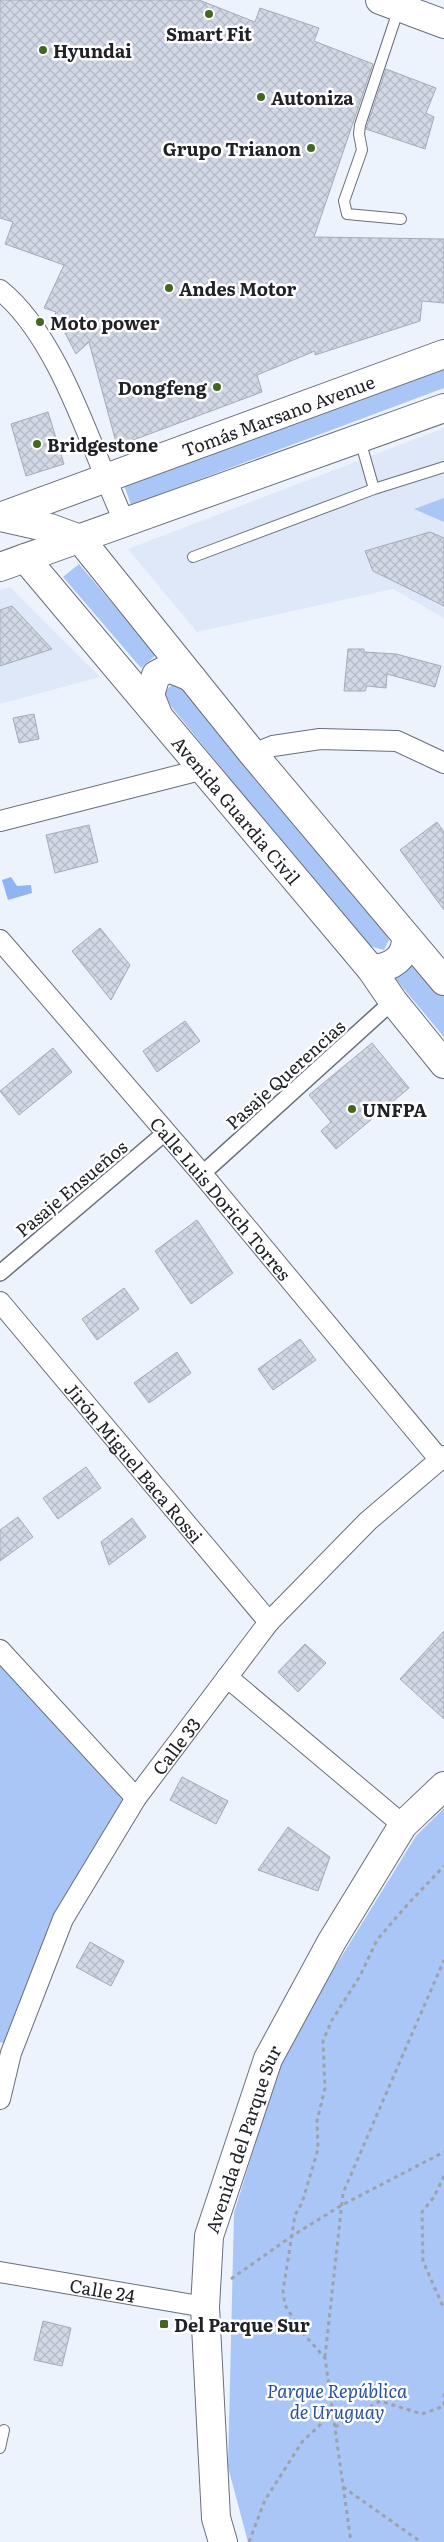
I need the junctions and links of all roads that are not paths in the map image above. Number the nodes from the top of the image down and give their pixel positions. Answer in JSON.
{"nodes":[{"id":1,"x":390,"y":4,"type":"edge"},
{"id":2,"x":443,"y":24,"type":"edge"},
{"id":3,"x":401,"y":219,"type":"dead end"},
{"id":4,"x":0,"y":290,"type":"edge"},
{"id":5,"x":442,"y":351,"type":"edge"},
{"id":6,"x":444,"y":408,"type":"edge"},
{"id":7,"x":360,"y":439,"type":"junction"},
{"id":8,"x":444,"y":467,"type":"edge"},
{"id":9,"x":104,"y":477,"type":"junction"},
{"id":10,"x":374,"y":489,"type":"junction"},
{"id":11,"x":0,"y":517,"type":"edge"},
{"id":12,"x":124,"y":522,"type":"junction"},
{"id":13,"x":80,"y":539,"type":"junction"},
{"id":14,"x":194,"y":557,"type":"dead end"},
{"id":15,"x":12,"y":562,"type":"edge"},
{"id":16,"x":191,"y":677,"type":"junction"},
{"id":17,"x":160,"y":717,"type":"junction"},
{"id":18,"x":253,"y":754,"type":"junction"},
{"id":19,"x":444,"y":763,"type":"edge"},
{"id":20,"x":204,"y":769,"type":"junction"},
{"id":21,"x":0,"y":821,"type":"edge"},
{"id":22,"x":406,"y":936,"type":"junction"},
{"id":23,"x":0,"y":940,"type":"edge"},
{"id":24,"x":371,"y":969,"type":"junction"},
{"id":25,"x":444,"y":980,"type":"edge"},
{"id":26,"x":393,"y":1002,"type":"junction"},
{"id":27,"x":444,"y":1064,"type":"edge"},
{"id":28,"x":166,"y":1132,"type":"junction"},
{"id":29,"x":202,"y":1174,"type":"junction"},
{"id":30,"x":0,"y":1272,"type":"edge"},
{"id":31,"x":0,"y":1302,"type":"edge"},
{"id":32,"x":442,"y":1458,"type":"edge"},
{"id":33,"x":269,"y":1622,"type":"junction"},
{"id":34,"x":0,"y":1650,"type":"edge"},
{"id":35,"x":227,"y":1677,"type":"junction"},
{"id":36,"x":444,"y":1786,"type":"edge"},
{"id":37,"x":136,"y":1798,"type":"junction"},
{"id":38,"x":403,"y":1825,"type":"junction"},
{"id":39,"x":6,"y":2052,"type":"edge"},
{"id":40,"x":0,"y":2099,"type":"edge"},
{"id":41,"x":0,"y":2272,"type":"edge"},
{"id":42,"x":206,"y":2302,"type":"junction"},
{"id":43,"x":4,"y":2430,"type":"dead end"},
{"id":44,"x":0,"y":2448,"type":"edge"},
{"id":45,"x":224,"y":2542,"type":"edge"}],
"edges":[{"from":1,"to":2,"type":"main road"},
{"from":1,"to":3,"type":"lane"},
{"from":4,"to":9,"type":"street"},
{"from":5,"to":9,"type":"main road","name":"Tomás Marsano Avenue"},
{"from":6,"to":7,"type":"main road"},
{"from":7,"to":10,"type":"lane"},
{"from":7,"to":12,"type":"main road"},
{"from":8,"to":10,"type":"lane"},
{"from":9,"to":11,"type":"main road","name":"Tomás Marsano Avenue"},
{"from":9,"to":12,"type":"street"},
{"from":10,"to":14,"type":"lane"},
{"from":11,"to":13,"type":"main road"},
{"from":12,"to":13,"type":"main road"},
{"from":13,"to":15,"type":"main road"},
{"from":13,"to":16,"type":"main road"},
{"from":15,"to":17,"type":"main road","name":"Avenida Guardia Civil"},
{"from":16,"to":17,"type":"main road"},
{"from":16,"to":18,"type":"main road"},
{"from":17,"to":20,"type":"main road","name":"Avenida Guardia Civil"},
{"from":18,"to":19,"type":"street"},
{"from":18,"to":22,"type":"main road"},
{"from":20,"to":21,"type":"street"},
{"from":20,"to":24,"type":"main road","name":"Avenida Guardia Civil"},
{"from":22,"to":24,"type":"main road"},
{"from":22,"to":25,"type":"main road"},
{"from":23,"to":28,"type":"street","name":"Calle Luis Dorich Torres"},
{"from":24,"to":26,"type":"main road","name":"Avenida Guardia Civil"},
{"from":26,"to":27,"type":"main road","name":"Avenida Guardia Civil"},
{"from":26,"to":29,"type":"street","name":"Pasaje Querencias"},
{"from":28,"to":29,"type":"street","name":"Calle Luis Dorich Torres"},
{"from":28,"to":30,"type":"street","name":"Pasaje Ensueños"},
{"from":29,"to":32,"type":"street","name":"Calle Luis Dorich Torres"},
{"from":31,"to":33,"type":"street","name":"Jirón Miguel Baca Rossi"},
{"from":32,"to":33,"type":"street","name":"Calle 33"},
{"from":33,"to":35,"type":"street","name":"Calle 33"},
{"from":34,"to":37,"type":"street"},
{"from":35,"to":37,"type":"street","name":"Calle 33"},
{"from":35,"to":38,"type":"street"},
{"from":36,"to":38,"type":"main road","name":"Avenida del Parque Sur"},
{"from":37,"to":39,"type":"street","name":"Calle 33"},
{"from":38,"to":42,"type":"main road","name":"Avenida del Parque Sur"},
{"from":39,"to":40,"type":"street","name":"Calle 33"},
{"from":41,"to":42,"type":"street","name":"Calle 24"},
{"from":42,"to":45,"type":"main road","name":"Avenida del Parque Sur"},
{"from":43,"to":44,"type":"lane"}]}
